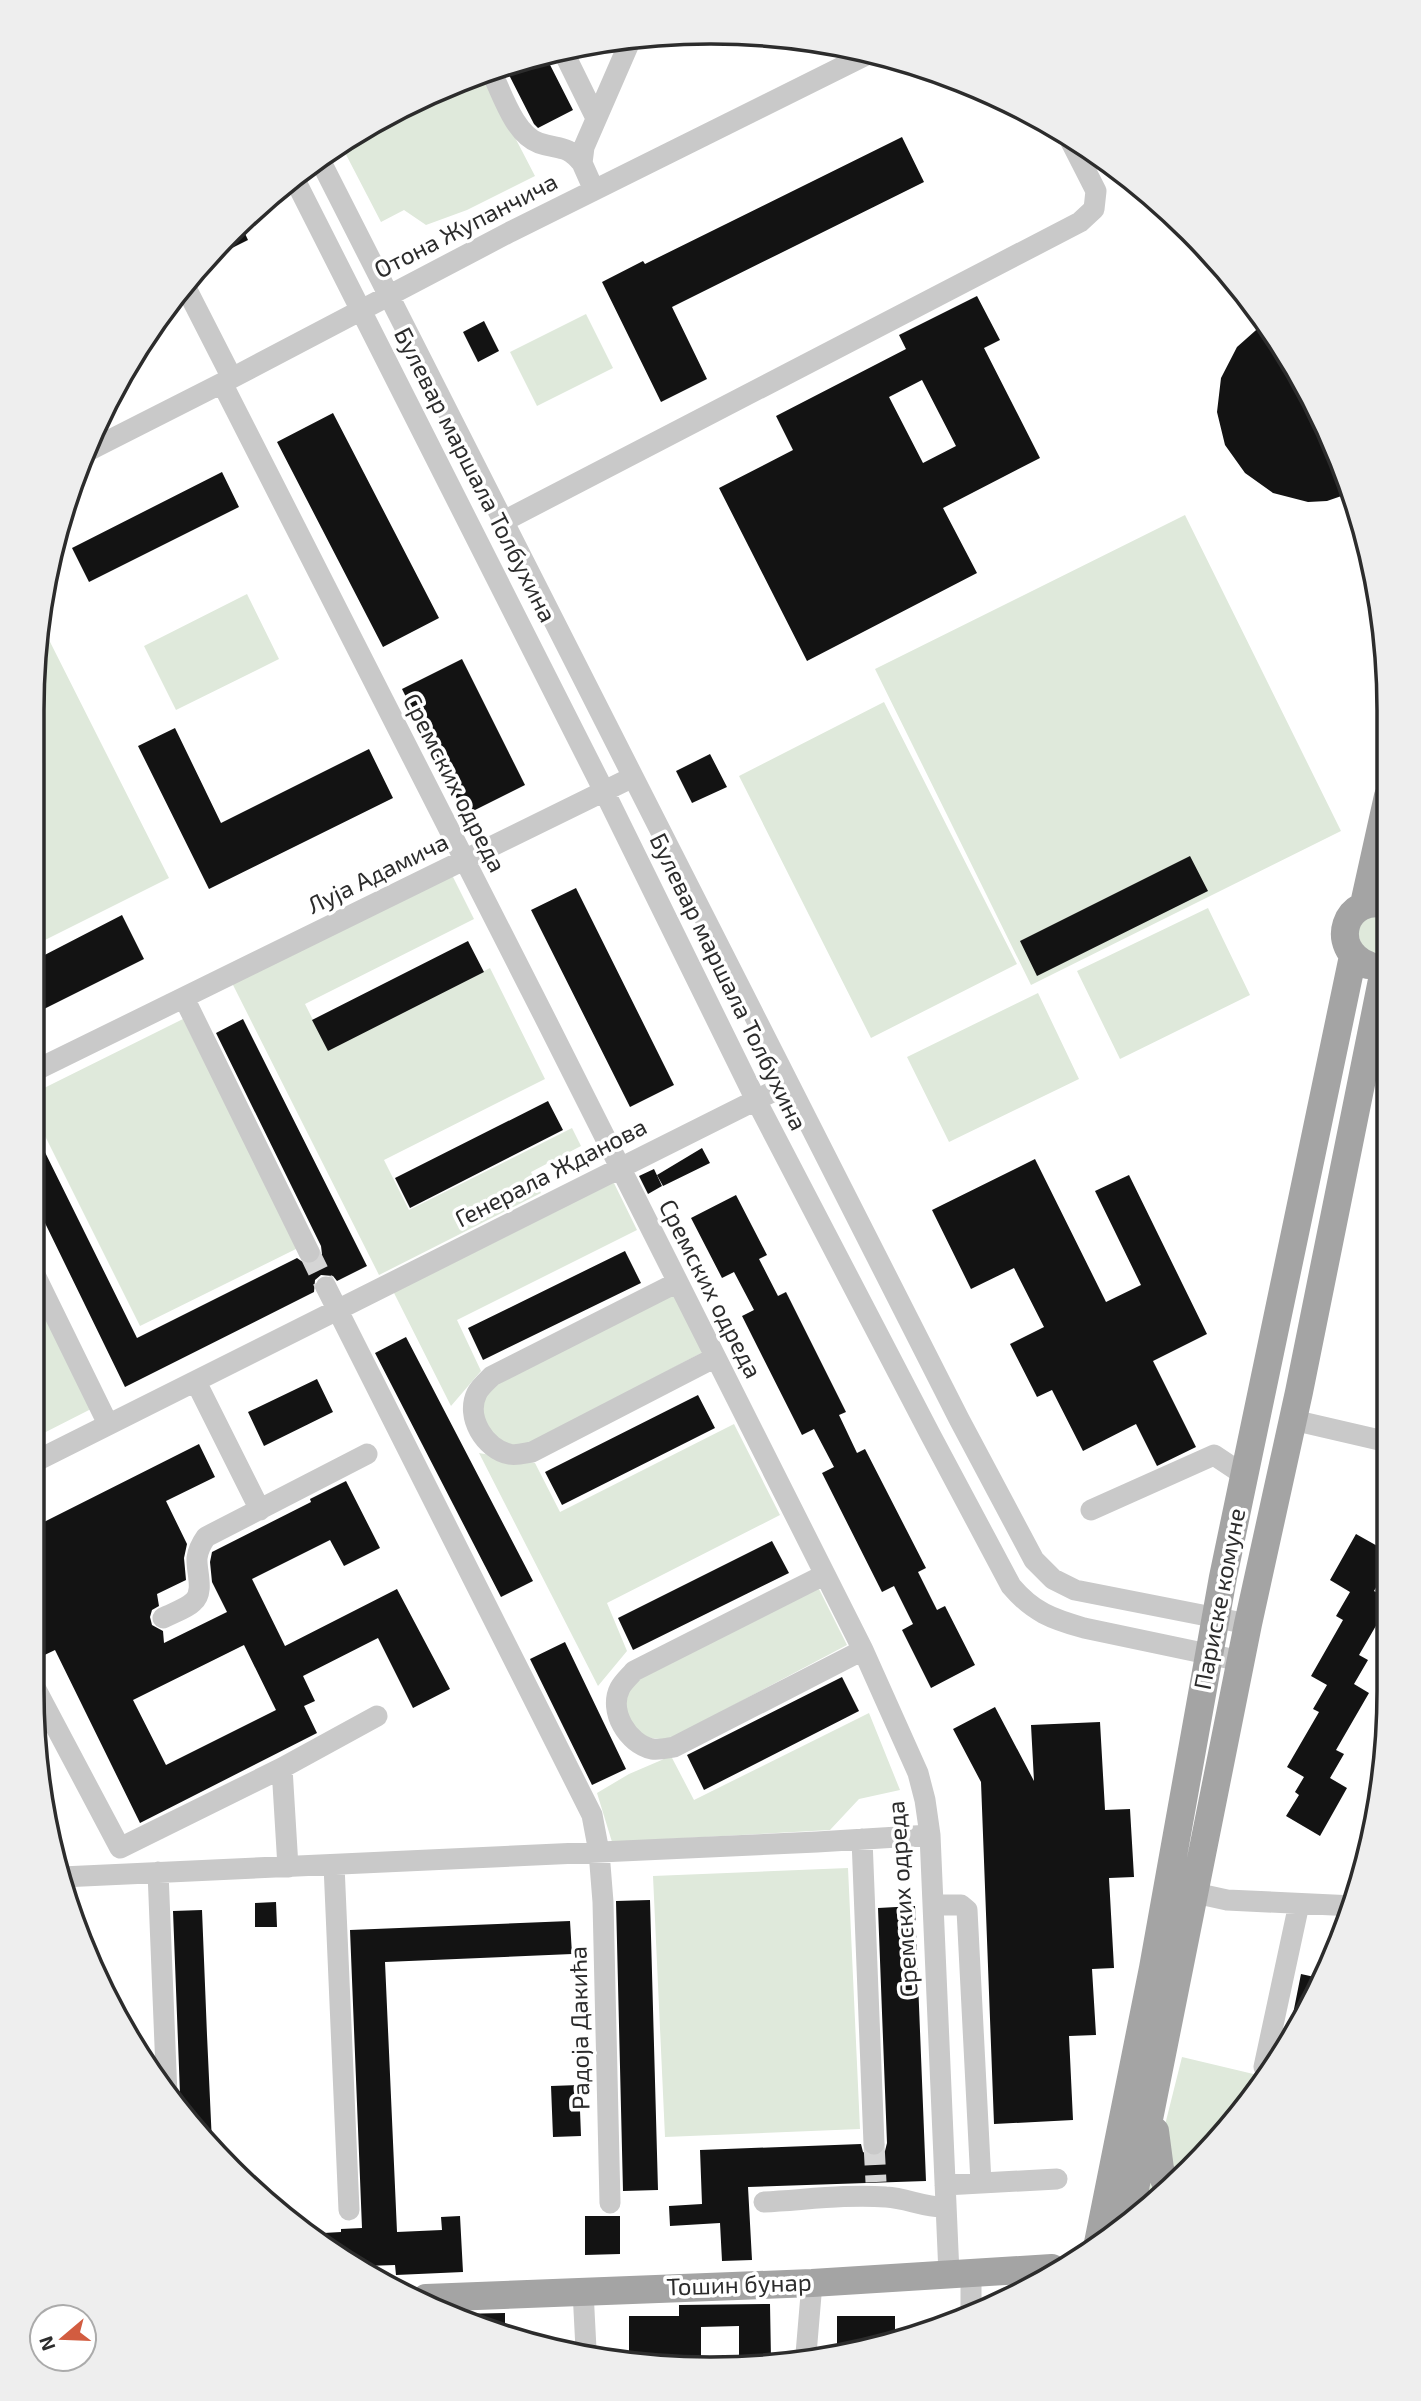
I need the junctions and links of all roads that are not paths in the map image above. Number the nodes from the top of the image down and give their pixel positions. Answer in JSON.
{"nodes":[{"id":1,"x":627,"y":49,"type":"edge"},
{"id":2,"x":567,"y":60,"type":"edge"},
{"id":3,"x":856,"y":60,"type":"edge"},
{"id":4,"x":495,"y":79,"type":"edge"},
{"id":5,"x":596,"y":118,"type":"junction"},
{"id":6,"x":1077,"y":153,"type":"edge"},
{"id":7,"x":582,"y":163,"type":"junction"},
{"id":8,"x":324,"y":168,"type":"edge"},
{"id":9,"x":299,"y":187,"type":"edge"},
{"id":10,"x":594,"y":190,"type":"junction"},
{"id":11,"x":389,"y":295,"type":"junction"},
{"id":12,"x":189,"y":296,"type":"edge"},
{"id":13,"x":362,"y":310,"type":"junction"},
{"id":14,"x":227,"y":381,"type":"junction"},
{"id":15,"x":100,"y":445,"type":"edge"},
{"id":16,"x":502,"y":522,"type":"junction"},
{"id":17,"x":633,"y":777,"type":"junction"},
{"id":18,"x":604,"y":791,"type":"junction"},
{"id":19,"x":464,"y":861,"type":"junction"},
{"id":20,"x":1376,"y":905,"type":"edge"},
{"id":21,"x":1353,"y":956,"type":"junction"},
{"id":22,"x":1377,"y":964,"type":"edge"},
{"id":23,"x":184,"y":998,"type":"junction"},
{"id":24,"x":1377,"y":1008,"type":"edge"},
{"id":25,"x":44,"y":1066,"type":"edge"},
{"id":26,"x":788,"y":1084,"type":"junction"},
{"id":27,"x":757,"y":1100,"type":"junction"},
{"id":28,"x":620,"y":1168,"type":"junction"},
{"id":29,"x":309,"y":1252,"type":"tunnel mouth"},
{"id":30,"x":676,"y":1283,"type":"junction"},
{"id":31,"x":326,"y":1286,"type":"tunnel mouth"},
{"id":32,"x":44,"y":1293,"type":"edge"},
{"id":33,"x":338,"y":1310,"type":"junction"},
{"id":34,"x":714,"y":1358,"type":"junction"},
{"id":35,"x":196,"y":1382,"type":"junction"},
{"id":36,"x":1293,"y":1420,"type":"junction"},
{"id":37,"x":108,"y":1424,"type":"junction"},
{"id":38,"x":1377,"y":1440,"type":"edge"},
{"id":39,"x":367,"y":1454,"type":"dead end"},
{"id":40,"x":44,"y":1457,"type":"edge"},
{"id":41,"x":1244,"y":1475,"type":"junction"},
{"id":42,"x":260,"y":1510,"type":"junction"},
{"id":43,"x":1091,"y":1510,"type":"dead end"},
{"id":44,"x":824,"y":1575,"type":"junction"},
{"id":45,"x":1216,"y":1617,"type":"junction"},
{"id":46,"x":163,"y":1618,"type":"dead end"},
{"id":47,"x":1248,"y":1624,"type":"junction"},
{"id":48,"x":863,"y":1650,"type":"junction"},
{"id":49,"x":1209,"y":1654,"type":"junction"},
{"id":50,"x":1241,"y":1661,"type":"junction"},
{"id":51,"x":44,"y":1705,"type":"edge"},
{"id":52,"x":377,"y":1716,"type":"dead end"},
{"id":53,"x":282,"y":1768,"type":"junction"},
{"id":54,"x":930,"y":1835,"type":"junction"},
{"id":55,"x":862,"y":1839,"type":"junction"},
{"id":56,"x":120,"y":1849,"type":"junction"},
{"id":57,"x":599,"y":1852,"type":"junction"},
{"id":58,"x":334,"y":1865,"type":"junction"},
{"id":59,"x":288,"y":1867,"type":"junction"},
{"id":60,"x":158,"y":1872,"type":"junction"},
{"id":61,"x":126,"y":1874,"type":"junction"},
{"id":62,"x":70,"y":1877,"type":"edge"},
{"id":63,"x":1195,"y":1893,"type":"junction"},
{"id":64,"x":1299,"y":1904,"type":"junction"},
{"id":65,"x":933,"y":1905,"type":"junction"},
{"id":66,"x":1341,"y":1907,"type":"edge"},
{"id":67,"x":1265,"y":2060,"type":"edge"},
{"id":68,"x":166,"y":2075,"type":"edge"},
{"id":69,"x":1153,"y":2104,"type":"junction"},
{"id":70,"x":874,"y":2144,"type":"tunnel mouth"},
{"id":71,"x":1057,"y":2179,"type":"dead end"},
{"id":72,"x":1164,"y":2179,"type":"edge"},
{"id":73,"x":981,"y":2183,"type":"junction"},
{"id":74,"x":945,"y":2185,"type":"junction"},
{"id":75,"x":764,"y":2202,"type":"dead end"},
{"id":76,"x":610,"y":2203,"type":"dead end"},
{"id":77,"x":946,"y":2207,"type":"junction"},
{"id":78,"x":1132,"y":2207,"type":"edge"},
{"id":79,"x":349,"y":2210,"type":"dead end"},
{"id":80,"x":1100,"y":2231,"type":"edge"},
{"id":81,"x":1045,"y":2267,"type":"edge"},
{"id":82,"x":960,"y":2273,"type":"junction"},
{"id":83,"x":812,"y":2283,"type":"junction"},
{"id":84,"x":583,"y":2291,"type":"junction"},
{"id":85,"x":446,"y":2302,"type":"edge"},
{"id":86,"x":969,"y":2305,"type":"edge"},
{"id":87,"x":586,"y":2345,"type":"edge"},
{"id":88,"x":806,"y":2350,"type":"edge"}],
"edges":[{"from":1,"to":5,"type":"street"},
{"from":2,"to":5,"type":"street"},
{"from":3,"to":10,"type":"street","name":"Отона Жупанчича"},
{"from":4,"to":7,"type":"street"},
{"from":5,"to":7,"type":"street"},
{"from":6,"to":16,"type":"street"},
{"from":7,"to":10,"type":"street"},
{"from":8,"to":11,"type":"street","name":"Булевар маршала Толбухина"},
{"from":9,"to":13,"type":"street","name":"Булевар маршала Толбухина"},
{"from":10,"to":11,"type":"street","name":"Отона Жупанчича"},
{"from":11,"to":13,"type":"street","name":"Отона Жупанчича"},
{"from":11,"to":16,"type":"street","name":"Булевар маршала Толбухина"},
{"from":12,"to":14,"type":"street","name":"Сремских одреда"},
{"from":13,"to":14,"type":"street","name":"Отона Жупанчича"},
{"from":13,"to":18,"type":"street","name":"Булевар маршала Толбухина"},
{"from":14,"to":15,"type":"street","name":"Отона Жупанчича"},
{"from":14,"to":19,"type":"street","name":"Сремских одреда"},
{"from":16,"to":17,"type":"street","name":"Булевар маршала Толбухина"},
{"from":17,"to":18,"type":"street","name":"Луја Адамича"},
{"from":17,"to":26,"type":"street","name":"Булевар маршала Толбухина"},
{"from":18,"to":19,"type":"street","name":"Луја Адамича"},
{"from":18,"to":27,"type":"street","name":"Булевар маршала Толбухина"},
{"from":19,"to":23,"type":"street","name":"Луја Адамича"},
{"from":19,"to":28,"type":"street","name":"Сремских одреда"},
{"from":20,"to":21,"type":"main road"},
{"from":21,"to":22,"type":"main road"},
{"from":21,"to":41,"type":"main road","name":"Париске комуне"},
{"from":23,"to":25,"type":"street","name":"Луја Адамича"},
{"from":23,"to":29,"type":"street"},
{"from":24,"to":36,"type":"main road","name":"Париске комуне"},
{"from":26,"to":27,"type":"street","name":"Генерала Жданова"},
{"from":26,"to":45,"type":"street","name":"Булевар маршала Толбухина"},
{"from":27,"to":28,"type":"street","name":"Генерала Жданова"},
{"from":27,"to":49,"type":"street","name":"Булевар маршала Толбухина"},
{"from":28,"to":30,"type":"street","name":"Сремских одреда"},
{"from":28,"to":33,"type":"street","name":"Генерала Жданова"},
{"from":30,"to":34,"type":"street","name":"Сремских одреда"},
{"from":30,"to":34,"type":"street"},
{"from":31,"to":33,"type":"street"},
{"from":32,"to":37,"type":"street"},
{"from":33,"to":35,"type":"street","name":"Генерала Жданова"},
{"from":33,"to":57,"type":"street","name":"Радоја Дакића"},
{"from":34,"to":44,"type":"street","name":"Сремских одреда"},
{"from":35,"to":37,"type":"street","name":"Генерала Жданова"},
{"from":35,"to":42,"type":"street"},
{"from":36,"to":38,"type":"street"},
{"from":36,"to":47,"type":"main road","name":"Париске комуне"},
{"from":37,"to":40,"type":"street","name":"Генерала Жданова"},
{"from":39,"to":42,"type":"street"},
{"from":41,"to":43,"type":"street"},
{"from":41,"to":45,"type":"main road","name":"Париске комуне"},
{"from":42,"to":46,"type":"street"},
{"from":44,"to":48,"type":"street","name":"Сремских одреда"},
{"from":44,"to":48,"type":"street"},
{"from":45,"to":47,"type":"street","name":"Булевар маршала Толбухина"},
{"from":45,"to":49,"type":"main road","name":"Париске комуне"},
{"from":47,"to":50,"type":"main road","name":"Париске комуне"},
{"from":48,"to":54,"type":"street","name":"Сремских одреда"},
{"from":49,"to":50,"type":"street","name":"Булевар маршала Толбухина"},
{"from":49,"to":80,"type":"main road","name":"Париске комуне"},
{"from":50,"to":63,"type":"main road","name":"Париске комуне"},
{"from":51,"to":56,"type":"street"},
{"from":52,"to":53,"type":"street"},
{"from":53,"to":56,"type":"street"},
{"from":53,"to":59,"type":"street"},
{"from":54,"to":55,"type":"street"},
{"from":54,"to":65,"type":"street","name":"Сремских одреда"},
{"from":55,"to":57,"type":"street"},
{"from":55,"to":70,"type":"street","name":"Сремских одреда"},
{"from":56,"to":61,"type":"street"},
{"from":57,"to":58,"type":"street"},
{"from":57,"to":76,"type":"street","name":"Радоја Дакића"},
{"from":58,"to":59,"type":"street"},
{"from":58,"to":79,"type":"street"},
{"from":59,"to":60,"type":"street"},
{"from":60,"to":61,"type":"street"},
{"from":60,"to":68,"type":"street"},
{"from":61,"to":62,"type":"street"},
{"from":63,"to":64,"type":"street"},
{"from":63,"to":69,"type":"main road","name":"Париске комуне"},
{"from":64,"to":66,"type":"street"},
{"from":64,"to":67,"type":"street"},
{"from":65,"to":73,"type":"street"},
{"from":65,"to":74,"type":"street","name":"Сремских одреда"},
{"from":69,"to":72,"type":"main road"},
{"from":69,"to":78,"type":"main road","name":"Париске комуне"},
{"from":71,"to":73,"type":"street"},
{"from":73,"to":74,"type":"street"},
{"from":74,"to":77,"type":"street","name":"Сремских одреда"},
{"from":75,"to":77,"type":"street"},
{"from":77,"to":82,"type":"street","name":"Сремских одреда"},
{"from":81,"to":82,"type":"main road","name":"Тошин бунар"},
{"from":82,"to":83,"type":"main road","name":"Тошин бунар"},
{"from":82,"to":86,"type":"street","name":"Сремских одреда"},
{"from":83,"to":84,"type":"main road","name":"Тошин бунар"},
{"from":83,"to":88,"type":"street"},
{"from":84,"to":85,"type":"main road","name":"Тошин бунар"},
{"from":84,"to":87,"type":"street"}]}
